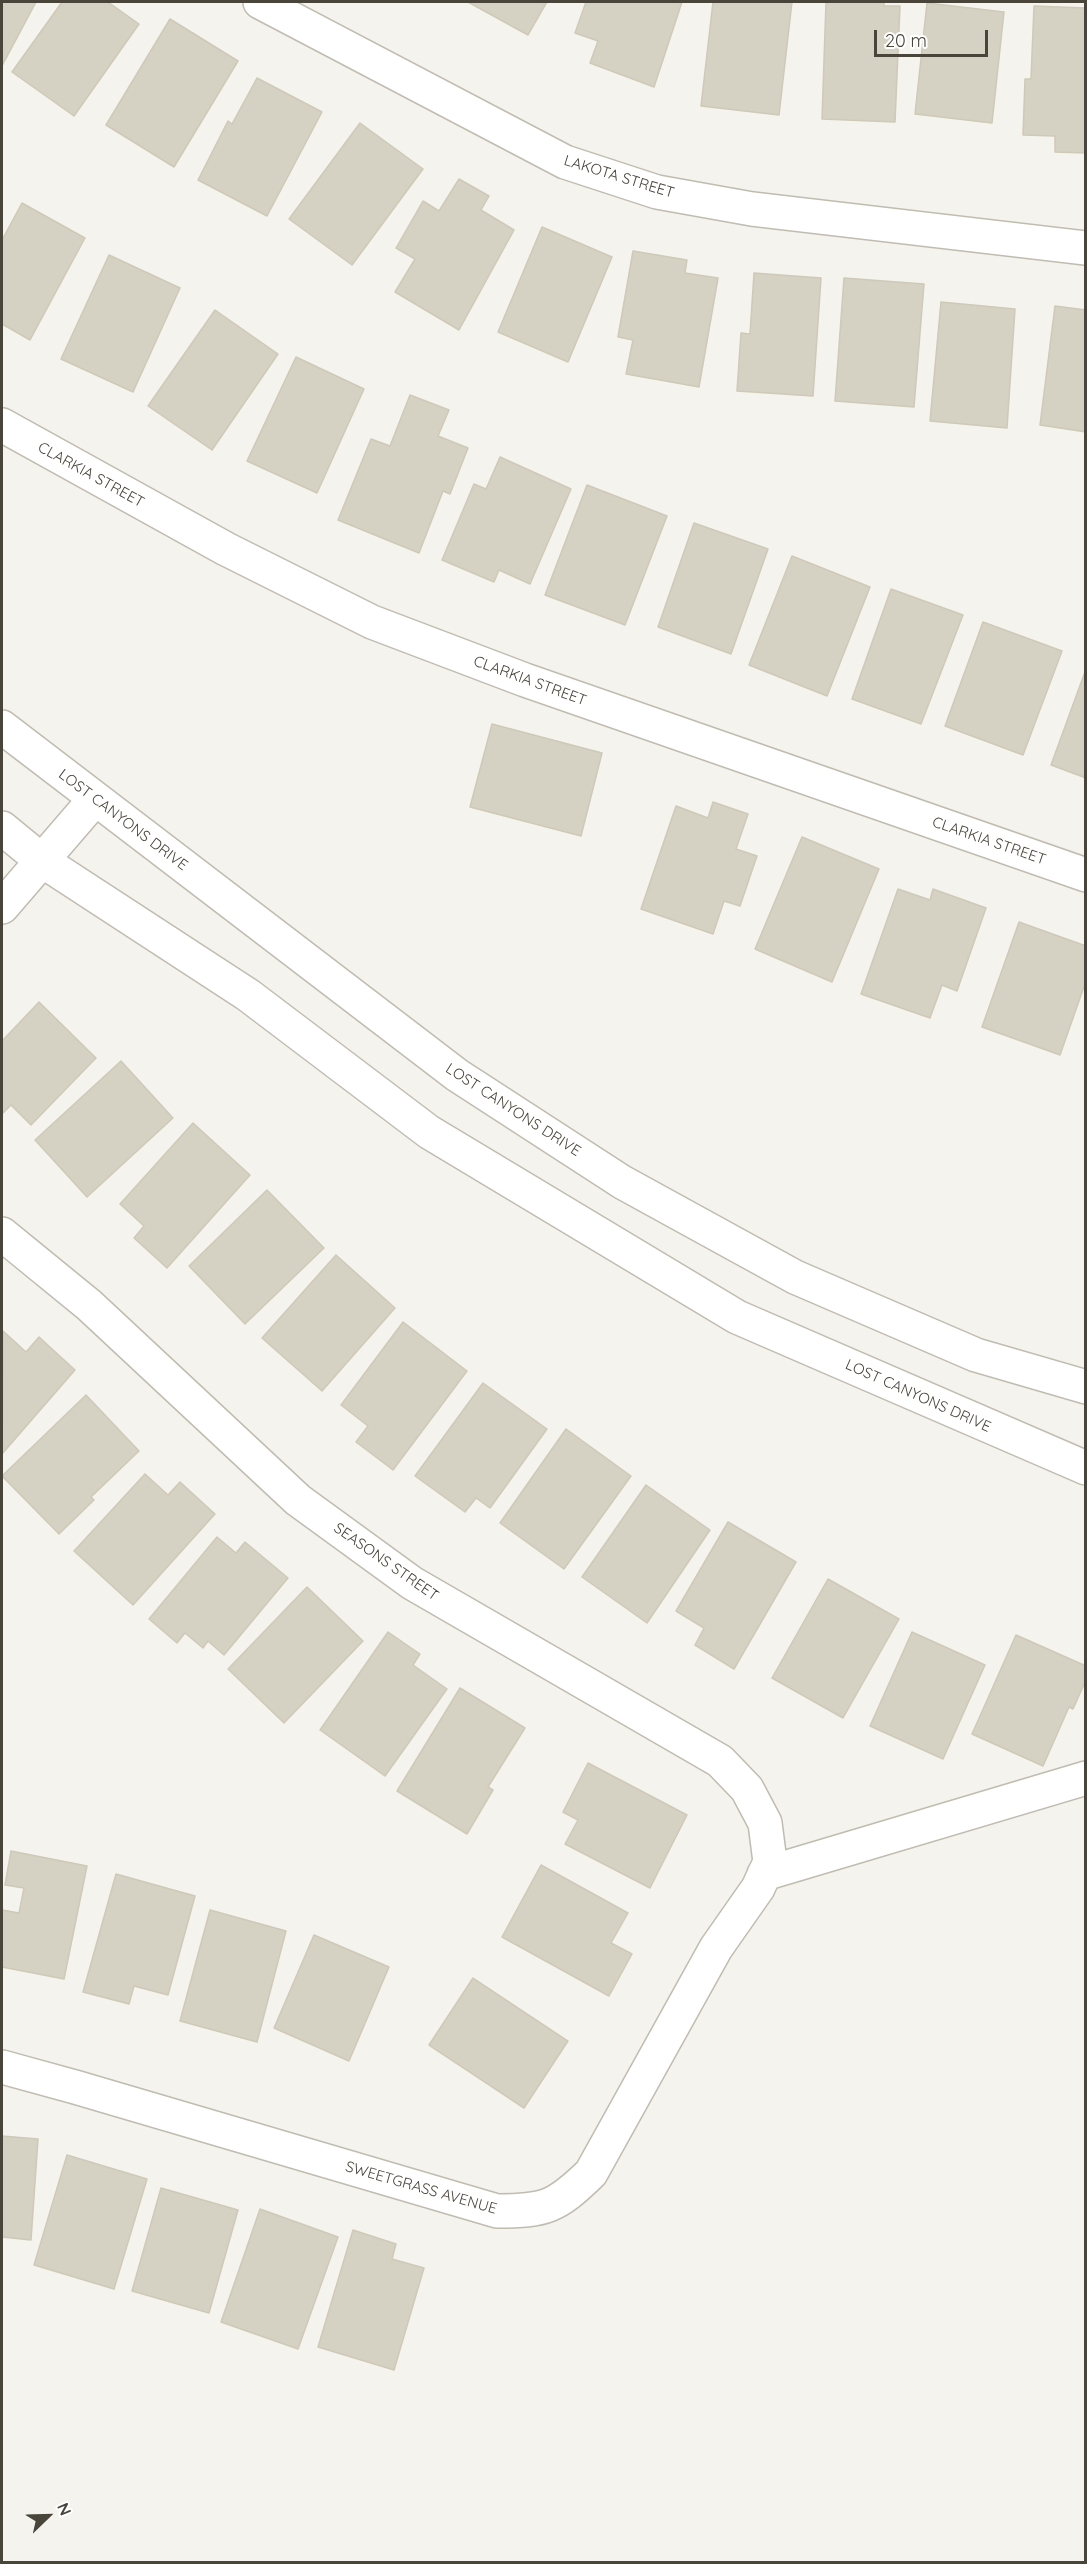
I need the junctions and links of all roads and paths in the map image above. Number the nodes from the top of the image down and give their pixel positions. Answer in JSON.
{"nodes":[{"id":1,"x":260,"y":2,"type":"edge"},
{"id":2,"x":1086,"y":248,"type":"edge"},
{"id":3,"x":2,"y":425,"type":"edge"},
{"id":4,"x":2,"y":728,"type":"edge"},
{"id":5,"x":95,"y":799,"type":"junction"},
{"id":6,"x":2,"y":828,"type":"edge"},
{"id":7,"x":41,"y":860,"type":"junction"},
{"id":8,"x":1086,"y":875,"type":"edge"},
{"id":9,"x":2,"y":907,"type":"edge"},
{"id":10,"x":2,"y":1234,"type":"edge"},
{"id":11,"x":1086,"y":1387,"type":"edge"},
{"id":12,"x":1086,"y":1468,"type":"edge"},
{"id":13,"x":1086,"y":1779,"type":"edge"},
{"id":14,"x":767,"y":1868,"type":"junction"},
{"id":15,"x":2,"y":2067,"type":"edge"}],
"edges":[{"from":1,"to":2,"type":"street","name":"LAKOTA STREET"},
{"from":3,"to":8,"type":"street","name":"CLARKIA STREET"},
{"from":4,"to":5,"type":"street","name":"LOST CANYONS DRIVE"},
{"from":5,"to":7,"type":"street"},
{"from":5,"to":11,"type":"street","name":"LOST CANYONS DRIVE"},
{"from":6,"to":7,"type":"street","name":"LOST CANYONS DRIVE"},
{"from":7,"to":9,"type":"street"},
{"from":7,"to":12,"type":"street","name":"LOST CANYONS DRIVE"},
{"from":10,"to":14,"type":"street","name":"SEASONS STREET"},
{"from":13,"to":14,"type":"street"},
{"from":14,"to":15,"type":"street","name":"SWEETGRASS AVENUE"}]}
